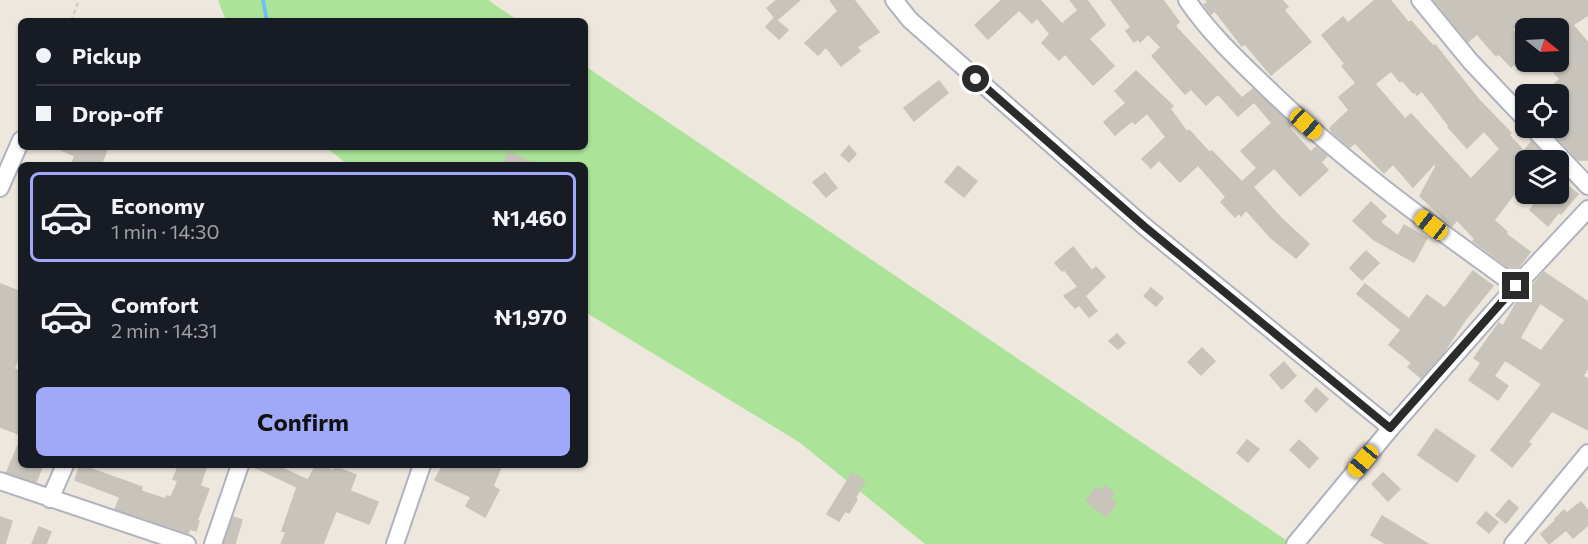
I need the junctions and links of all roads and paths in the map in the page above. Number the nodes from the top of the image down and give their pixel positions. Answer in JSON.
{"nodes":[{"id":1,"x":79,"y":0,"type":"edge"},
{"id":2,"x":894,"y":0,"type":"edge"},
{"id":3,"x":1187,"y":0,"type":"edge"},
{"id":4,"x":1420,"y":0,"type":"edge"},
{"id":5,"x":72,"y":18,"type":"edge"},
{"id":6,"x":1515,"y":108,"type":"edge"},
{"id":7,"x":1542,"y":138,"type":"edge"},
{"id":8,"x":18,"y":147,"type":"edge"},
{"id":9,"x":1588,"y":186,"type":"edge"},
{"id":10,"x":0,"y":188,"type":"edge"},
{"id":11,"x":1588,"y":209,"type":"edge"},
{"id":12,"x":1516,"y":286,"type":"junction"},
{"id":13,"x":1390,"y":428,"type":"junction"},
{"id":14,"x":1588,"y":453,"type":"edge"},
{"id":15,"x":64,"y":468,"type":"edge"},
{"id":16,"x":239,"y":468,"type":"edge"},
{"id":17,"x":421,"y":468,"type":"edge"},
{"id":18,"x":0,"y":481,"type":"edge"},
{"id":19,"x":50,"y":499,"type":"junction"},
{"id":20,"x":187,"y":544,"type":"edge"},
{"id":21,"x":213,"y":544,"type":"edge"},
{"id":22,"x":395,"y":544,"type":"edge"},
{"id":23,"x":1295,"y":544,"type":"edge"},
{"id":24,"x":1513,"y":544,"type":"edge"}],
"edges":[{"from":1,"to":5,"type":"path"},
{"from":2,"to":13,"type":"street"},
{"from":3,"to":12,"type":"street"},
{"from":4,"to":6,"type":"street"},
{"from":7,"to":9,"type":"street"},
{"from":8,"to":10,"type":"street"},
{"from":11,"to":12,"type":"street"},
{"from":12,"to":13,"type":"street"},
{"from":13,"to":23,"type":"street"},
{"from":14,"to":24,"type":"street"},
{"from":15,"to":19,"type":"street"},
{"from":16,"to":21,"type":"street"},
{"from":17,"to":22,"type":"street"},
{"from":18,"to":19,"type":"street"},
{"from":19,"to":20,"type":"street"}]}
